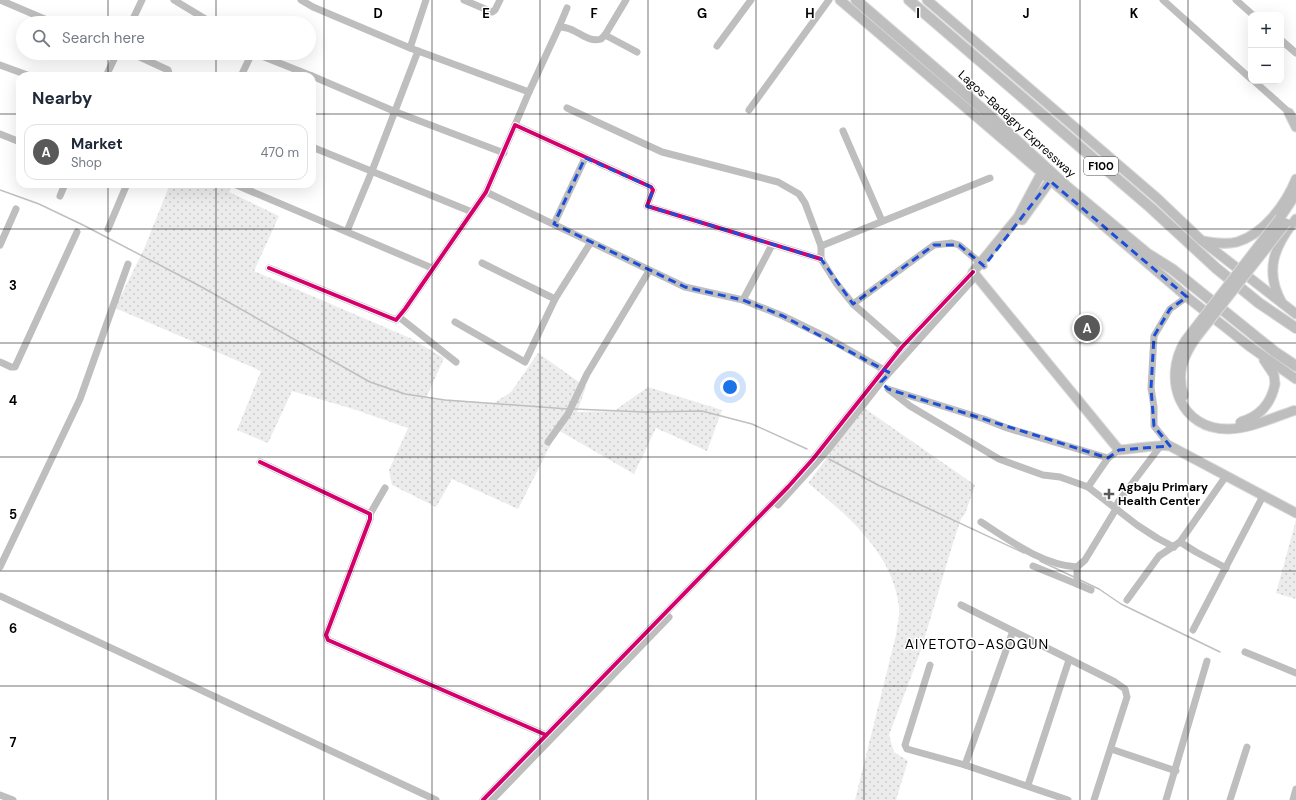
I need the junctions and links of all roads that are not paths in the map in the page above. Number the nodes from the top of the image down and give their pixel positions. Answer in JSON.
{"nodes":[{"id":1,"x":0,"y":0,"type":"edge"},
{"id":2,"x":142,"y":0,"type":"edge"},
{"id":3,"x":174,"y":0,"type":"edge"},
{"id":4,"x":301,"y":0,"type":"edge"},
{"id":5,"x":426,"y":0,"type":"edge"},
{"id":6,"x":464,"y":0,"type":"edge"},
{"id":7,"x":500,"y":0,"type":"edge"},
{"id":8,"x":626,"y":0,"type":"edge"},
{"id":9,"x":751,"y":0,"type":"edge"},
{"id":10,"x":829,"y":0,"type":"edge"},
{"id":11,"x":840,"y":0,"type":"edge"},
{"id":12,"x":856,"y":0,"type":"edge"},
{"id":13,"x":909,"y":0,"type":"edge"},
{"id":14,"x":926,"y":0,"type":"edge"},
{"id":15,"x":1162,"y":0,"type":"edge"},
{"id":16,"x":1236,"y":0,"type":"edge"},
{"id":17,"x":1244,"y":0,"type":"edge"},
{"id":18,"x":567,"y":8,"type":"dead end"},
{"id":19,"x":1250,"y":12,"type":"edge"},
{"id":20,"x":1252,"y":12,"type":"edge"},
{"id":21,"x":38,"y":16,"type":"edge"},
{"id":22,"x":134,"y":16,"type":"edge"},
{"id":23,"x":200,"y":16,"type":"edge"},
{"id":24,"x":559,"y":27,"type":"junction"},
{"id":25,"x":605,"y":35,"type":"junction"},
{"id":26,"x":1284,"y":43,"type":"edge"},
{"id":27,"x":717,"y":46,"type":"dead end"},
{"id":28,"x":410,"y":48,"type":"junction"},
{"id":29,"x":418,"y":51,"type":"junction"},
{"id":30,"x":637,"y":52,"type":"dead end"},
{"id":31,"x":1296,"y":53,"type":"edge"},
{"id":32,"x":114,"y":60,"type":"edge"},
{"id":33,"x":146,"y":60,"type":"edge"},
{"id":34,"x":249,"y":60,"type":"edge"},
{"id":35,"x":271,"y":60,"type":"edge"},
{"id":36,"x":0,"y":65,"type":"edge"},
{"id":37,"x":19,"y":72,"type":"edge"},
{"id":38,"x":108,"y":72,"type":"edge"},
{"id":39,"x":169,"y":72,"type":"edge"},
{"id":40,"x":243,"y":72,"type":"edge"},
{"id":41,"x":302,"y":72,"type":"edge"},
{"id":42,"x":1248,"y":76,"type":"edge"},
{"id":43,"x":316,"y":78,"type":"edge"},
{"id":44,"x":1257,"y":84,"type":"edge"},
{"id":45,"x":529,"y":92,"type":"junction"},
{"id":46,"x":567,"y":108,"type":"dead end"},
{"id":47,"x":749,"y":110,"type":"dead end"},
{"id":48,"x":396,"y":112,"type":"junction"},
{"id":49,"x":1293,"y":116,"type":"edge"},
{"id":50,"x":515,"y":125,"type":"junction"},
{"id":51,"x":1296,"y":128,"type":"edge"},
{"id":52,"x":843,"y":131,"type":"dead end"},
{"id":53,"x":0,"y":134,"type":"edge"},
{"id":54,"x":16,"y":140,"type":"edge"},
{"id":55,"x":316,"y":149,"type":"edge"},
{"id":56,"x":504,"y":154,"type":"junction"},
{"id":57,"x":585,"y":158,"type":"junction"},
{"id":58,"x":372,"y":171,"type":"junction"},
{"id":59,"x":1042,"y":172,"type":"junction"},
{"id":60,"x":990,"y":178,"type":"dead end"},
{"id":61,"x":1296,"y":179,"type":"edge"},
{"id":62,"x":1050,"y":181,"type":"junction"},
{"id":63,"x":63,"y":188,"type":"edge"},
{"id":64,"x":125,"y":188,"type":"edge"},
{"id":65,"x":244,"y":188,"type":"edge"},
{"id":66,"x":486,"y":192,"type":"junction"},
{"id":67,"x":1296,"y":194,"type":"edge"},
{"id":68,"x":60,"y":196,"type":"dead end"},
{"id":69,"x":16,"y":209,"type":"dead end"},
{"id":70,"x":1296,"y":211,"type":"edge"},
{"id":71,"x":472,"y":212,"type":"junction"},
{"id":72,"x":1296,"y":219,"type":"edge"},
{"id":73,"x":1283,"y":220,"type":"junction"},
{"id":74,"x":882,"y":221,"type":"junction"},
{"id":75,"x":554,"y":224,"type":"junction"},
{"id":76,"x":108,"y":229,"type":"dead end"},
{"id":77,"x":347,"y":231,"type":"junction"},
{"id":78,"x":77,"y":232,"type":"dead end"},
{"id":79,"x":1201,"y":240,"type":"junction"},
{"id":80,"x":591,"y":242,"type":"junction"},
{"id":81,"x":0,"y":245,"type":"edge"},
{"id":82,"x":772,"y":245,"type":"junction"},
{"id":83,"x":821,"y":246,"type":"junction"},
{"id":84,"x":821,"y":259,"type":"junction"},
{"id":85,"x":482,"y":263,"type":"dead end"},
{"id":86,"x":128,"y":264,"type":"dead end"},
{"id":87,"x":982,"y":265,"type":"junction"},
{"id":88,"x":269,"y":268,"type":"dead end"},
{"id":89,"x":432,"y":268,"type":"junction"},
{"id":90,"x":649,"y":271,"type":"junction"},
{"id":91,"x":975,"y":273,"type":"junction"},
{"id":92,"x":1187,"y":297,"type":"junction"},
{"id":93,"x":555,"y":299,"type":"junction"},
{"id":94,"x":743,"y":300,"type":"junction"},
{"id":95,"x":949,"y":302,"type":"junction"},
{"id":96,"x":853,"y":304,"type":"junction"},
{"id":97,"x":1283,"y":306,"type":"junction"},
{"id":98,"x":1296,"y":314,"type":"edge"},
{"id":99,"x":399,"y":317,"type":"junction"},
{"id":100,"x":455,"y":322,"type":"dead end"},
{"id":101,"x":1296,"y":328,"type":"edge"},
{"id":102,"x":904,"y":344,"type":"junction"},
{"id":103,"x":912,"y":348,"type":"junction"},
{"id":104,"x":1261,"y":356,"type":"junction"},
{"id":105,"x":0,"y":362,"type":"edge"},
{"id":106,"x":456,"y":362,"type":"dead end"},
{"id":107,"x":1296,"y":366,"type":"edge"},
{"id":108,"x":886,"y":372,"type":"junction"},
{"id":109,"x":1296,"y":379,"type":"edge"},
{"id":110,"x":881,"y":382,"type":"junction"},
{"id":111,"x":888,"y":389,"type":"junction"},
{"id":112,"x":1296,"y":410,"type":"edge"},
{"id":113,"x":548,"y":442,"type":"dead end"},
{"id":114,"x":1166,"y":445,"type":"junction"},
{"id":115,"x":1119,"y":450,"type":"junction"},
{"id":116,"x":1108,"y":458,"type":"junction"},
{"id":117,"x":260,"y":462,"type":"dead end"},
{"id":118,"x":1226,"y":476,"type":"junction"},
{"id":119,"x":1088,"y":486,"type":"junction"},
{"id":120,"x":385,"y":488,"type":"dead end"},
{"id":121,"x":1263,"y":496,"type":"junction"},
{"id":122,"x":1116,"y":509,"type":"junction"},
{"id":123,"x":1296,"y":513,"type":"edge"},
{"id":124,"x":370,"y":514,"type":"junction"},
{"id":125,"x":981,"y":522,"type":"dead end"},
{"id":126,"x":1180,"y":542,"type":"junction"},
{"id":127,"x":1174,"y":547,"type":"junction"},
{"id":128,"x":1033,"y":566,"type":"dead end"},
{"id":129,"x":0,"y":567,"type":"edge"},
{"id":130,"x":1226,"y":568,"type":"junction"},
{"id":131,"x":1077,"y":577,"type":"junction"},
{"id":132,"x":1091,"y":590,"type":"dead end"},
{"id":133,"x":0,"y":596,"type":"edge"},
{"id":134,"x":1127,"y":600,"type":"dead end"},
{"id":135,"x":961,"y":605,"type":"dead end"},
{"id":136,"x":1193,"y":630,"type":"dead end"},
{"id":137,"x":1013,"y":631,"type":"junction"},
{"id":138,"x":1245,"y":652,"type":"dead end"},
{"id":139,"x":1069,"y":660,"type":"junction"},
{"id":140,"x":1207,"y":661,"type":"dead end"},
{"id":141,"x":930,"y":665,"type":"dead end"},
{"id":142,"x":1296,"y":674,"type":"edge"},
{"id":143,"x":546,"y":735,"type":"junction"},
{"id":144,"x":1247,"y":747,"type":"dead end"},
{"id":145,"x":1111,"y":748,"type":"junction"},
{"id":146,"x":965,"y":765,"type":"junction"},
{"id":147,"x":1176,"y":771,"type":"junction"},
{"id":148,"x":1028,"y":785,"type":"junction"},
{"id":149,"x":1296,"y":790,"type":"edge"},
{"id":150,"x":0,"y":795,"type":"edge"},
{"id":151,"x":12,"y":800,"type":"edge"},
{"id":152,"x":436,"y":800,"type":"edge"},
{"id":153,"x":483,"y":800,"type":"edge"},
{"id":154,"x":492,"y":800,"type":"edge"},
{"id":155,"x":1068,"y":800,"type":"edge"},
{"id":156,"x":1094,"y":800,"type":"edge"},
{"id":157,"x":1166,"y":800,"type":"edge"},
{"id":158,"x":1230,"y":800,"type":"edge"},
{"id":159,"x":1293,"y":800,"type":"edge"}],
"edges":[{"from":1,"to":21,"type":"street"},
{"from":2,"to":22,"type":"street"},
{"from":3,"to":23,"type":"street"},
{"from":4,"to":28,"type":"street"},
{"from":5,"to":28,"type":"street"},
{"from":6,"to":7,"type":"street"},
{"from":8,"to":25,"type":"street"},
{"from":9,"to":27,"type":"street"},
{"from":10,"to":47,"type":"street"},
{"from":11,"to":59,"type":"main road","name":"Lagos-Badagry Expressway"},
{"from":12,"to":107,"type":"highway","name":"Lagos-Badagry Expressway"},
{"from":13,"to":101,"type":"highway","name":"Lagos-Badagry Expressway","number":"F100"},
{"from":14,"to":79,"type":"main road"},
{"from":15,"to":42,"type":"street"},
{"from":16,"to":19,"type":"street"},
{"from":17,"to":20,"type":"street"},
{"from":18,"to":24,"type":"street"},
{"from":24,"to":25,"type":"street"},
{"from":24,"to":45,"type":"street"},
{"from":25,"to":30,"type":"street"},
{"from":26,"to":31,"type":"street"},
{"from":28,"to":29,"type":"street"},
{"from":29,"to":45,"type":"street"},
{"from":29,"to":48,"type":"street"},
{"from":32,"to":38,"type":"street"},
{"from":33,"to":39,"type":"street"},
{"from":34,"to":40,"type":"street"},
{"from":35,"to":41,"type":"street"},
{"from":36,"to":37,"type":"street"},
{"from":43,"to":48,"type":"street"},
{"from":44,"to":49,"type":"street"},
{"from":45,"to":50,"type":"street"},
{"from":46,"to":83,"type":"street"},
{"from":48,"to":56,"type":"street"},
{"from":48,"to":58,"type":"street"},
{"from":49,"to":51,"type":"main road"},
{"from":50,"to":56,"type":"street"},
{"from":50,"to":57,"type":"street"},
{"from":52,"to":74,"type":"street"},
{"from":53,"to":54,"type":"street"},
{"from":55,"to":58,"type":"street"},
{"from":56,"to":66,"type":"street"},
{"from":57,"to":75,"type":"street"},
{"from":57,"to":82,"type":"street"},
{"from":58,"to":71,"type":"street"},
{"from":58,"to":77,"type":"street"},
{"from":59,"to":62,"type":"main road","name":"Lagos-Badagry Expressway"},
{"from":59,"to":87,"type":"main road"},
{"from":60,"to":74,"type":"street"},
{"from":61,"to":79,"type":"main road"},
{"from":62,"to":87,"type":"main road"},
{"from":62,"to":92,"type":"main road","name":"Lagos-Badagry Expressway"},
{"from":63,"to":68,"type":"street"},
{"from":64,"to":76,"type":"street"},
{"from":65,"to":77,"type":"street"},
{"from":66,"to":71,"type":"street"},
{"from":66,"to":75,"type":"street"},
{"from":67,"to":73,"type":"main road"},
{"from":69,"to":81,"type":"street"},
{"from":70,"to":73,"type":"main road"},
{"from":71,"to":89,"type":"street"},
{"from":72,"to":97,"type":"main road"},
{"from":73,"to":104,"type":"main road","bridge":true},
{"from":73,"to":112,"type":"main road","bridge":true},
{"from":74,"to":83,"type":"street"},
{"from":75,"to":80,"type":"street"},
{"from":77,"to":89,"type":"street"},
{"from":78,"to":105,"type":"street"},
{"from":79,"to":97,"type":"main road"},
{"from":80,"to":90,"type":"street"},
{"from":80,"to":93,"type":"street"},
{"from":82,"to":84,"type":"street"},
{"from":82,"to":94,"type":"street"},
{"from":83,"to":84,"type":"street"},
{"from":84,"to":96,"type":"street"},
{"from":85,"to":93,"type":"street"},
{"from":86,"to":129,"type":"street"},
{"from":87,"to":91,"type":"main road"},
{"from":87,"to":96,"type":"street"},
{"from":88,"to":99,"type":"street"},
{"from":89,"to":99,"type":"street"},
{"from":90,"to":94,"type":"street"},
{"from":90,"to":113,"type":"street"},
{"from":91,"to":95,"type":"street"},
{"from":91,"to":115,"type":"main road"},
{"from":92,"to":104,"type":"main road","name":"Lagos-Badagry Expressway"},
{"from":92,"to":114,"type":"street"},
{"from":93,"to":100,"type":"street"},
{"from":94,"to":108,"type":"street"},
{"from":95,"to":102,"type":"street"},
{"from":95,"to":103,"type":"street"},
{"from":96,"to":102,"type":"street"},
{"from":97,"to":98,"type":"main road"},
{"from":99,"to":106,"type":"street"},
{"from":102,"to":103,"type":"street"},
{"from":102,"to":108,"type":"street"},
{"from":103,"to":108,"type":"street"},
{"from":104,"to":109,"type":"main road","name":"Lagos-Badagry Expressway"},
{"from":108,"to":110,"type":"street"},
{"from":108,"to":143,"type":"street"},
{"from":110,"to":111,"type":"street"},
{"from":110,"to":154,"type":"street"},
{"from":111,"to":116,"type":"street"},
{"from":111,"to":119,"type":"street"},
{"from":114,"to":115,"type":"main road"},
{"from":114,"to":118,"type":"main road"},
{"from":114,"to":122,"type":"street"},
{"from":115,"to":116,"type":"street"},
{"from":116,"to":119,"type":"street"},
{"from":117,"to":124,"type":"street"},
{"from":118,"to":121,"type":"main road"},
{"from":118,"to":126,"type":"street"},
{"from":119,"to":122,"type":"street"},
{"from":120,"to":124,"type":"street"},
{"from":121,"to":123,"type":"main road"},
{"from":121,"to":130,"type":"street"},
{"from":122,"to":127,"type":"street"},
{"from":122,"to":131,"type":"street"},
{"from":124,"to":143,"type":"street"},
{"from":125,"to":131,"type":"street"},
{"from":126,"to":127,"type":"street"},
{"from":126,"to":130,"type":"street"},
{"from":127,"to":134,"type":"street"},
{"from":128,"to":131,"type":"street"},
{"from":130,"to":136,"type":"street"},
{"from":131,"to":132,"type":"street"},
{"from":133,"to":152,"type":"street"},
{"from":135,"to":137,"type":"street"},
{"from":137,"to":139,"type":"street"},
{"from":137,"to":146,"type":"street"},
{"from":138,"to":142,"type":"street"},
{"from":139,"to":145,"type":"street"},
{"from":139,"to":148,"type":"street"},
{"from":140,"to":147,"type":"street"},
{"from":141,"to":146,"type":"street"},
{"from":143,"to":153,"type":"street"},
{"from":144,"to":158,"type":"street"},
{"from":145,"to":147,"type":"street"},
{"from":145,"to":156,"type":"street"},
{"from":146,"to":148,"type":"street"},
{"from":147,"to":157,"type":"street"},
{"from":148,"to":155,"type":"street"},
{"from":149,"to":159,"type":"street"},
{"from":150,"to":151,"type":"street"}]}
